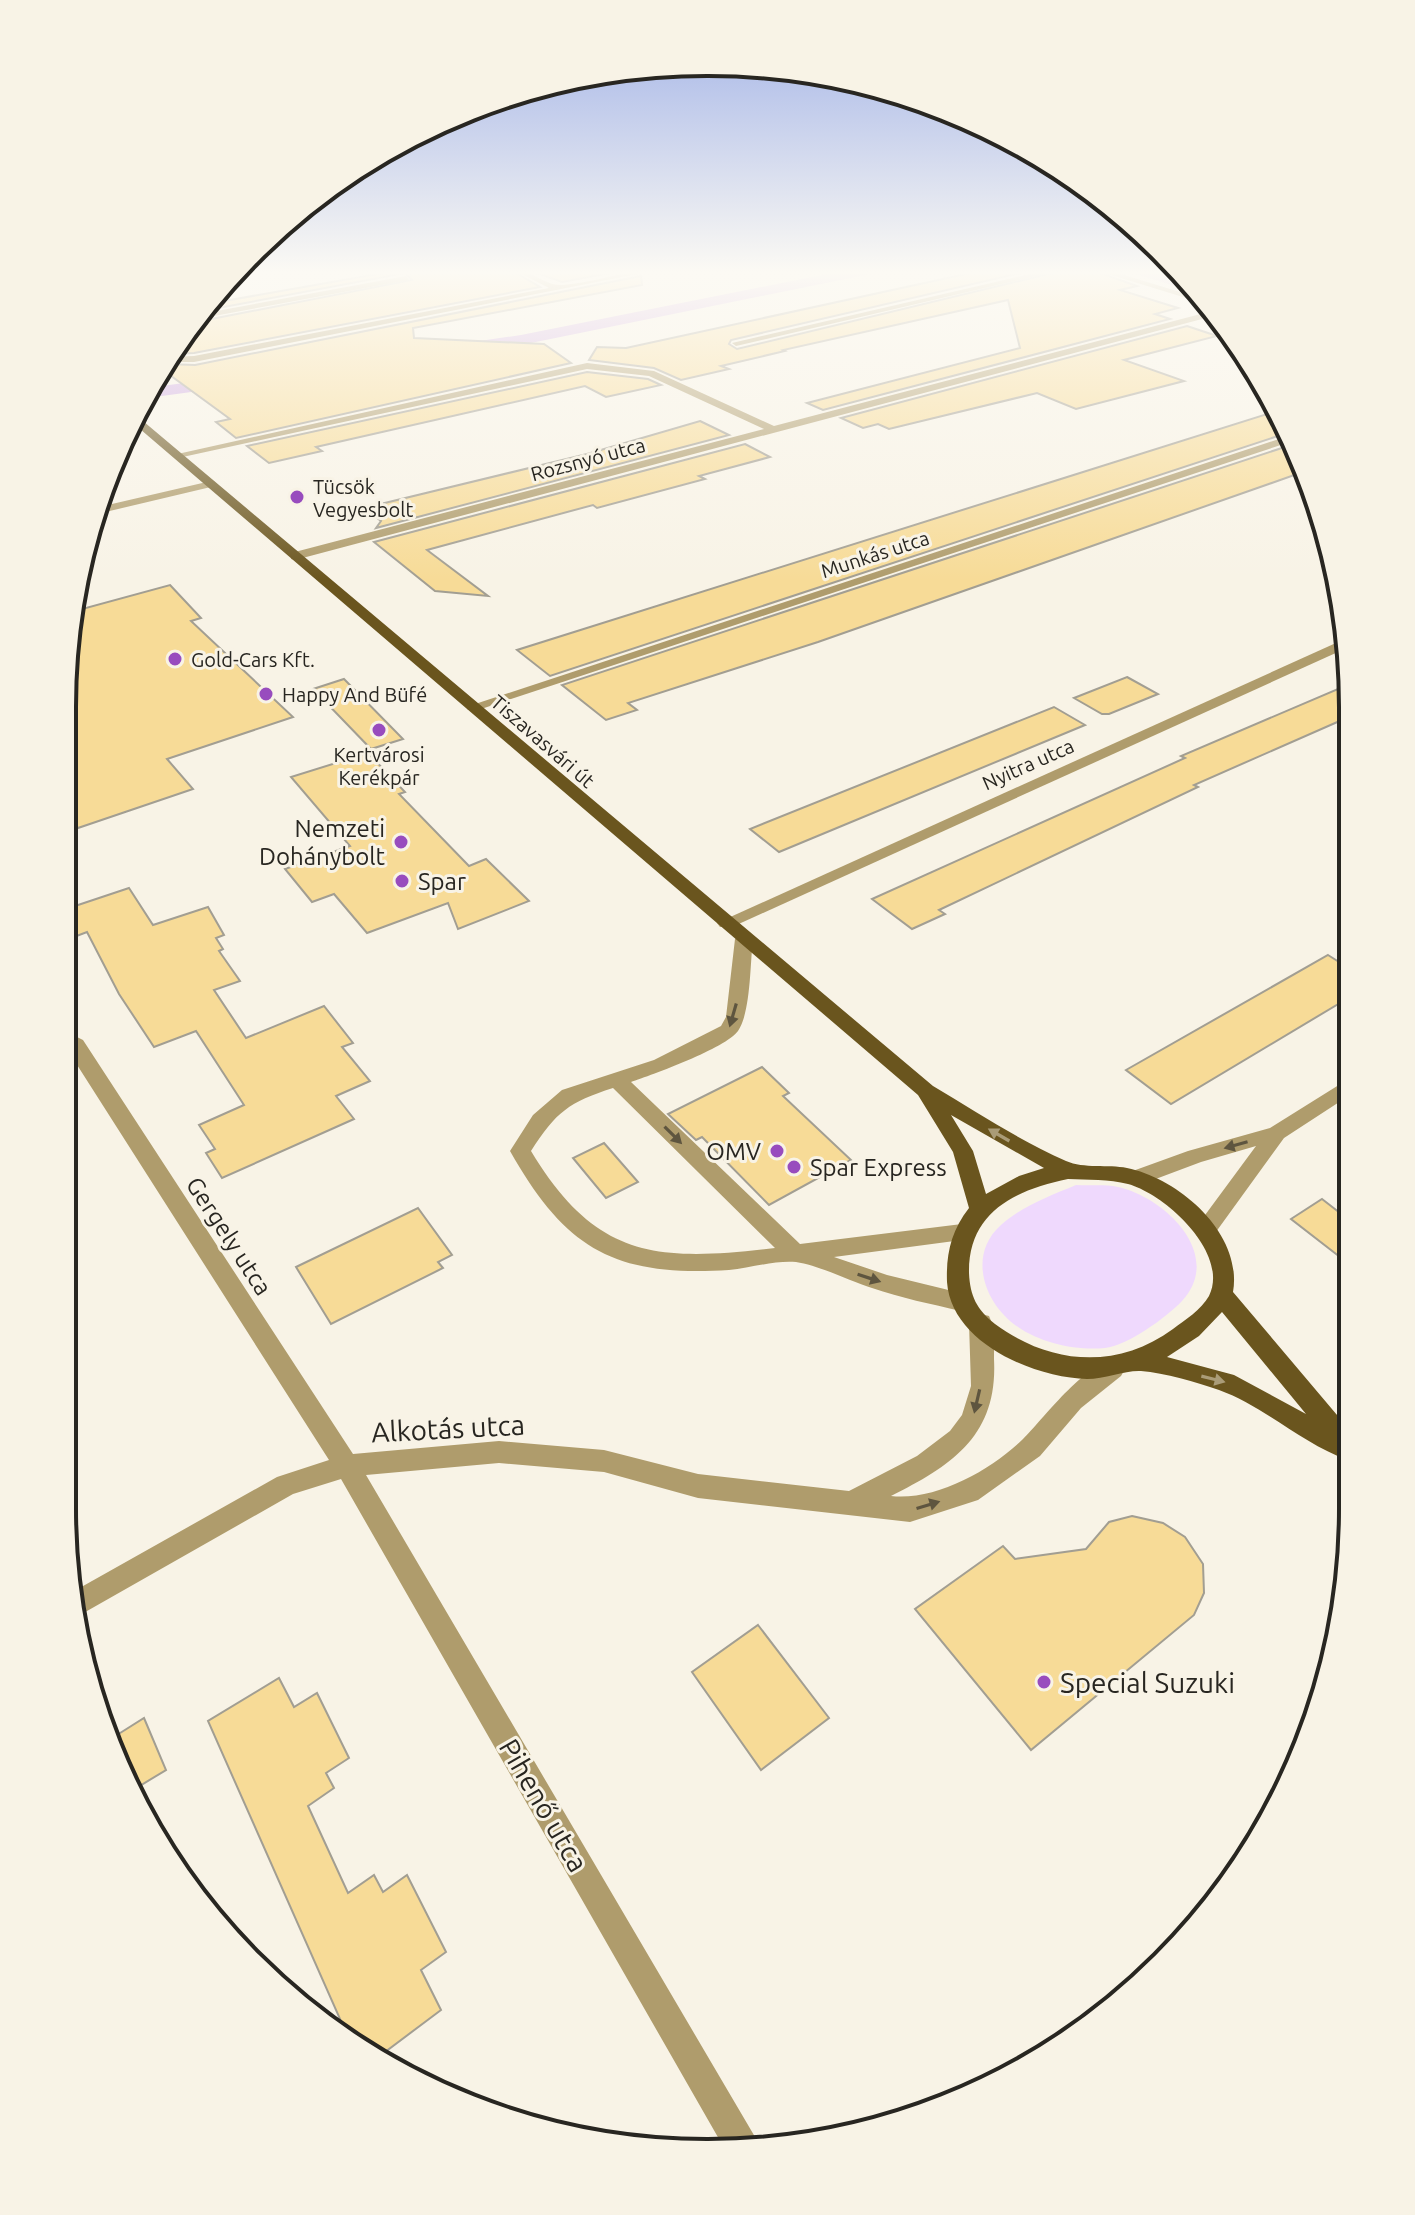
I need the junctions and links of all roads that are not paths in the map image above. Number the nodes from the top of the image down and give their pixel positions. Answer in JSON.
{"nodes":[{"id":1,"x":553,"y":373,"type":"edge"},
{"id":2,"x":652,"y":373,"type":"edge"},
{"id":3,"x":981,"y":373,"type":"edge"},
{"id":4,"x":143,"y":425,"type":"edge"},
{"id":5,"x":770,"y":428,"type":"junction"},
{"id":6,"x":1280,"y":442,"type":"edge"},
{"id":7,"x":178,"y":455,"type":"junction"},
{"id":8,"x":211,"y":484,"type":"junction"},
{"id":9,"x":109,"y":508,"type":"edge"},
{"id":10,"x":295,"y":556,"type":"junction"},
{"id":11,"x":1336,"y":647,"type":"edge"},
{"id":12,"x":473,"y":707,"type":"junction"},
{"id":13,"x":726,"y":923,"type":"junction"},
{"id":14,"x":744,"y":939,"type":"junction"},
{"id":15,"x":76,"y":1045,"type":"edge"},
{"id":16,"x":617,"y":1080,"type":"junction"},
{"id":17,"x":926,"y":1091,"type":"junction"},
{"id":18,"x":1339,"y":1092,"type":"edge"},
{"id":19,"x":1277,"y":1133,"type":"junction"},
{"id":20,"x":1068,"y":1171,"type":"junction"},
{"id":21,"x":1137,"y":1178,"type":"junction"},
{"id":22,"x":980,"y":1208,"type":"junction"},
{"id":23,"x":1205,"y":1230,"type":"junction"},
{"id":24,"x":962,"y":1232,"type":"junction"},
{"id":25,"x":795,"y":1253,"type":"junction"},
{"id":26,"x":1221,"y":1294,"type":"junction"},
{"id":27,"x":961,"y":1302,"type":"junction"},
{"id":28,"x":981,"y":1323,"type":"junction"},
{"id":29,"x":1125,"y":1364,"type":"junction"},
{"id":30,"x":1339,"y":1436,"type":"edge"},
{"id":31,"x":1339,"y":1442,"type":"edge"},
{"id":32,"x":347,"y":1466,"type":"junction"},
{"id":33,"x":851,"y":1503,"type":"junction"},
{"id":34,"x":83,"y":1600,"type":"edge"},
{"id":35,"x":738,"y":2138,"type":"edge"}],
"edges":[{"from":1,"to":7,"type":"street"},
{"from":2,"to":5,"type":"street"},
{"from":3,"to":5,"type":"street","name":"Rozsnyó utca"},
{"from":4,"to":7,"type":"main road","name":"Tiszavasvári út"},
{"from":5,"to":10,"type":"street","name":"Rozsnyó utca"},
{"from":6,"to":12,"type":"street","name":"Munkás utca"},
{"from":7,"to":8,"type":"main road","name":"Tiszavasvári út"},
{"from":8,"to":9,"type":"street"},
{"from":8,"to":10,"type":"main road","name":"Tiszavasvári út"},
{"from":10,"to":12,"type":"main road","name":"Tiszavasvári út"},
{"from":11,"to":13,"type":"street","name":"Nyitra utca"},
{"from":12,"to":13,"type":"main road","name":"Tiszavasvári út"},
{"from":13,"to":14,"type":"main road","name":"Tiszavasvári út"},
{"from":14,"to":16,"type":"street","one_way":true},
{"from":14,"to":17,"type":"main road","name":"Tiszavasvári út"},
{"from":15,"to":32,"type":"street","name":"Gergely utca"},
{"from":16,"to":25,"type":"street","one_way":true},
{"from":16,"to":25,"type":"street"},
{"from":20,"to":17,"type":"main road","one_way":true},
{"from":17,"to":22,"type":"main road"},
{"from":18,"to":19,"type":"street"},
{"from":19,"to":21,"type":"street","one_way":true},
{"from":19,"to":23,"type":"street"},
{"from":20,"to":21,"type":"main road"},
{"from":20,"to":22,"type":"main road"},
{"from":21,"to":23,"type":"main road"},
{"from":22,"to":24,"type":"main road"},
{"from":23,"to":26,"type":"main road"},
{"from":24,"to":25,"type":"street"},
{"from":24,"to":27,"type":"main road"},
{"from":25,"to":27,"type":"street","one_way":true},
{"from":26,"to":29,"type":"main road"},
{"from":26,"to":30,"type":"main road"},
{"from":27,"to":28,"type":"main road"},
{"from":28,"to":29,"type":"main road"},
{"from":28,"to":33,"type":"street","one_way":true},
{"from":29,"to":31,"type":"main road","one_way":true},
{"from":33,"to":29,"type":"street","name":"Alkotás utca","one_way":true},
{"from":32,"to":33,"type":"street","name":"Alkotás utca"},
{"from":32,"to":34,"type":"street","name":"Alkotás utca"},
{"from":32,"to":35,"type":"street","name":"Pihenő utca"}]}
